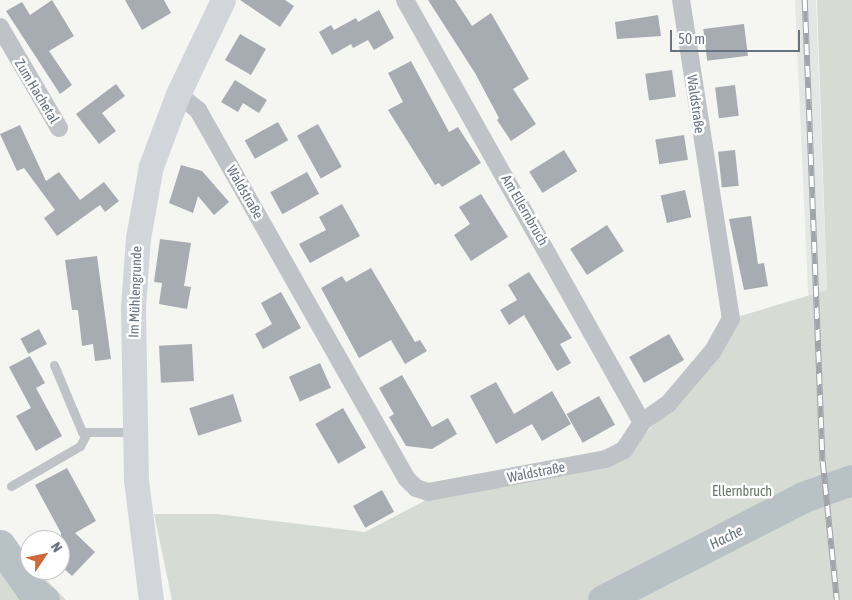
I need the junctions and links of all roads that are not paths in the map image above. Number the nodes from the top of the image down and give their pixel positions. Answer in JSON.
{"nodes":[{"id":1,"x":223,"y":0,"type":"edge"},
{"id":2,"x":405,"y":0,"type":"edge"},
{"id":3,"x":681,"y":0,"type":"edge"},
{"id":4,"x":0,"y":28,"type":"edge"},
{"id":5,"x":178,"y":94,"type":"junction"},
{"id":6,"x":59,"y":128,"type":"dead end"},
{"id":7,"x":54,"y":365,"type":"dead end"},
{"id":8,"x":642,"y":422,"type":"junction"},
{"id":9,"x":134,"y":432,"type":"junction"},
{"id":10,"x":87,"y":433,"type":"junction"},
{"id":11,"x":11,"y":486,"type":"dead end"},
{"id":12,"x":151,"y":600,"type":"edge"}],
"edges":[{"from":1,"to":5,"type":"main road","name":"Im Mühlengrunde"},
{"from":2,"to":8,"type":"street","name":"Am Ellernbruch"},
{"from":3,"to":8,"type":"street","name":"Waldstraße"},
{"from":4,"to":6,"type":"street","name":"Zum Hachetal"},
{"from":5,"to":8,"type":"street","name":"Waldstraße"},
{"from":5,"to":9,"type":"main road","name":"Im Mühlengrunde"},
{"from":7,"to":10,"type":"lane"},
{"from":9,"to":10,"type":"lane"},
{"from":9,"to":12,"type":"main road","name":"Im Mühlengrunde"},
{"from":10,"to":11,"type":"lane"}]}
